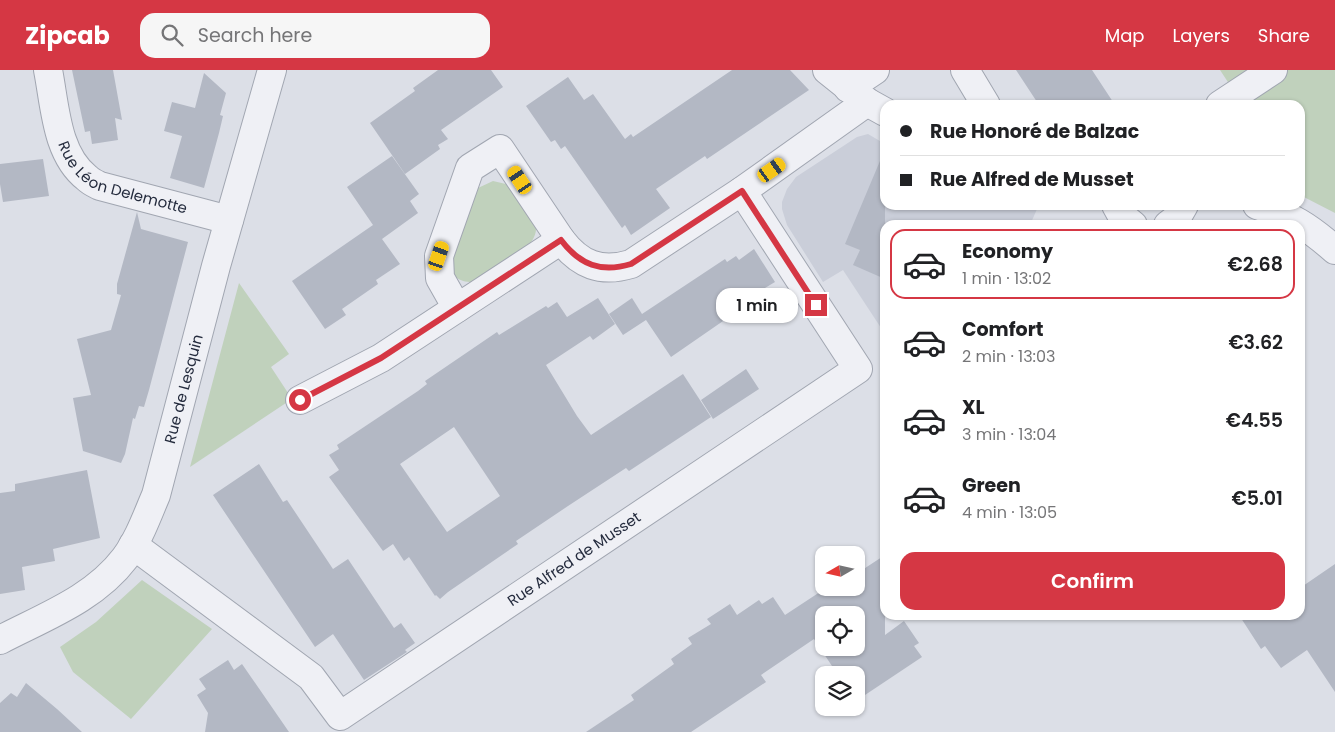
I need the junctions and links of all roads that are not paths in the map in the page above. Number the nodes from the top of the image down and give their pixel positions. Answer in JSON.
{"nodes":[{"id":1,"x":48,"y":70,"type":"edge"},
{"id":2,"x":272,"y":70,"type":"edge"},
{"id":3,"x":827,"y":70,"type":"edge"},
{"id":4,"x":875,"y":70,"type":"edge"},
{"id":5,"x":966,"y":70,"type":"edge"},
{"id":6,"x":1274,"y":70,"type":"edge"},
{"id":7,"x":983,"y":100,"type":"edge"},
{"id":8,"x":1228,"y":100,"type":"edge"},
{"id":9,"x":867,"y":101,"type":"edge"},
{"id":10,"x":742,"y":191,"type":"junction"},
{"id":11,"x":1119,"y":210,"type":"edge"},
{"id":12,"x":1182,"y":210,"type":"edge"},
{"id":13,"x":1270,"y":210,"type":"edge"},
{"id":14,"x":228,"y":220,"type":"junction"},
{"id":15,"x":1126,"y":220,"type":"edge"},
{"id":16,"x":1173,"y":220,"type":"edge"},
{"id":17,"x":1297,"y":220,"type":"edge"},
{"id":18,"x":1305,"y":226,"type":"edge"},
{"id":19,"x":561,"y":240,"type":"junction"},
{"id":20,"x":1335,"y":250,"type":"edge"},
{"id":21,"x":457,"y":308,"type":"junction"},
{"id":22,"x":300,"y":400,"type":"dead end"},
{"id":23,"x":133,"y":545,"type":"junction"},
{"id":24,"x":0,"y":640,"type":"edge"}],
"edges":[{"from":1,"to":14,"type":"street","name":"Rue Léon Delemotte"},
{"from":2,"to":14,"type":"street","name":"Rue de Lesquin"},
{"from":3,"to":9,"type":"street"},
{"from":4,"to":9,"type":"street"},
{"from":5,"to":7,"type":"street"},
{"from":6,"to":8,"type":"street"},
{"from":9,"to":10,"type":"street"},
{"from":10,"to":19,"type":"street"},
{"from":10,"to":23,"type":"street","name":"Rue Alfred de Musset"},
{"from":11,"to":15,"type":"street"},
{"from":12,"to":16,"type":"street"},
{"from":13,"to":17,"type":"street"},
{"from":14,"to":23,"type":"street","name":"Rue de Lesquin"},
{"from":18,"to":20,"type":"street"},
{"from":19,"to":21,"type":"street"},
{"from":19,"to":21,"type":"street"},
{"from":21,"to":22,"type":"street"},
{"from":23,"to":24,"type":"street","name":"Rue de Lesquin"}]}
